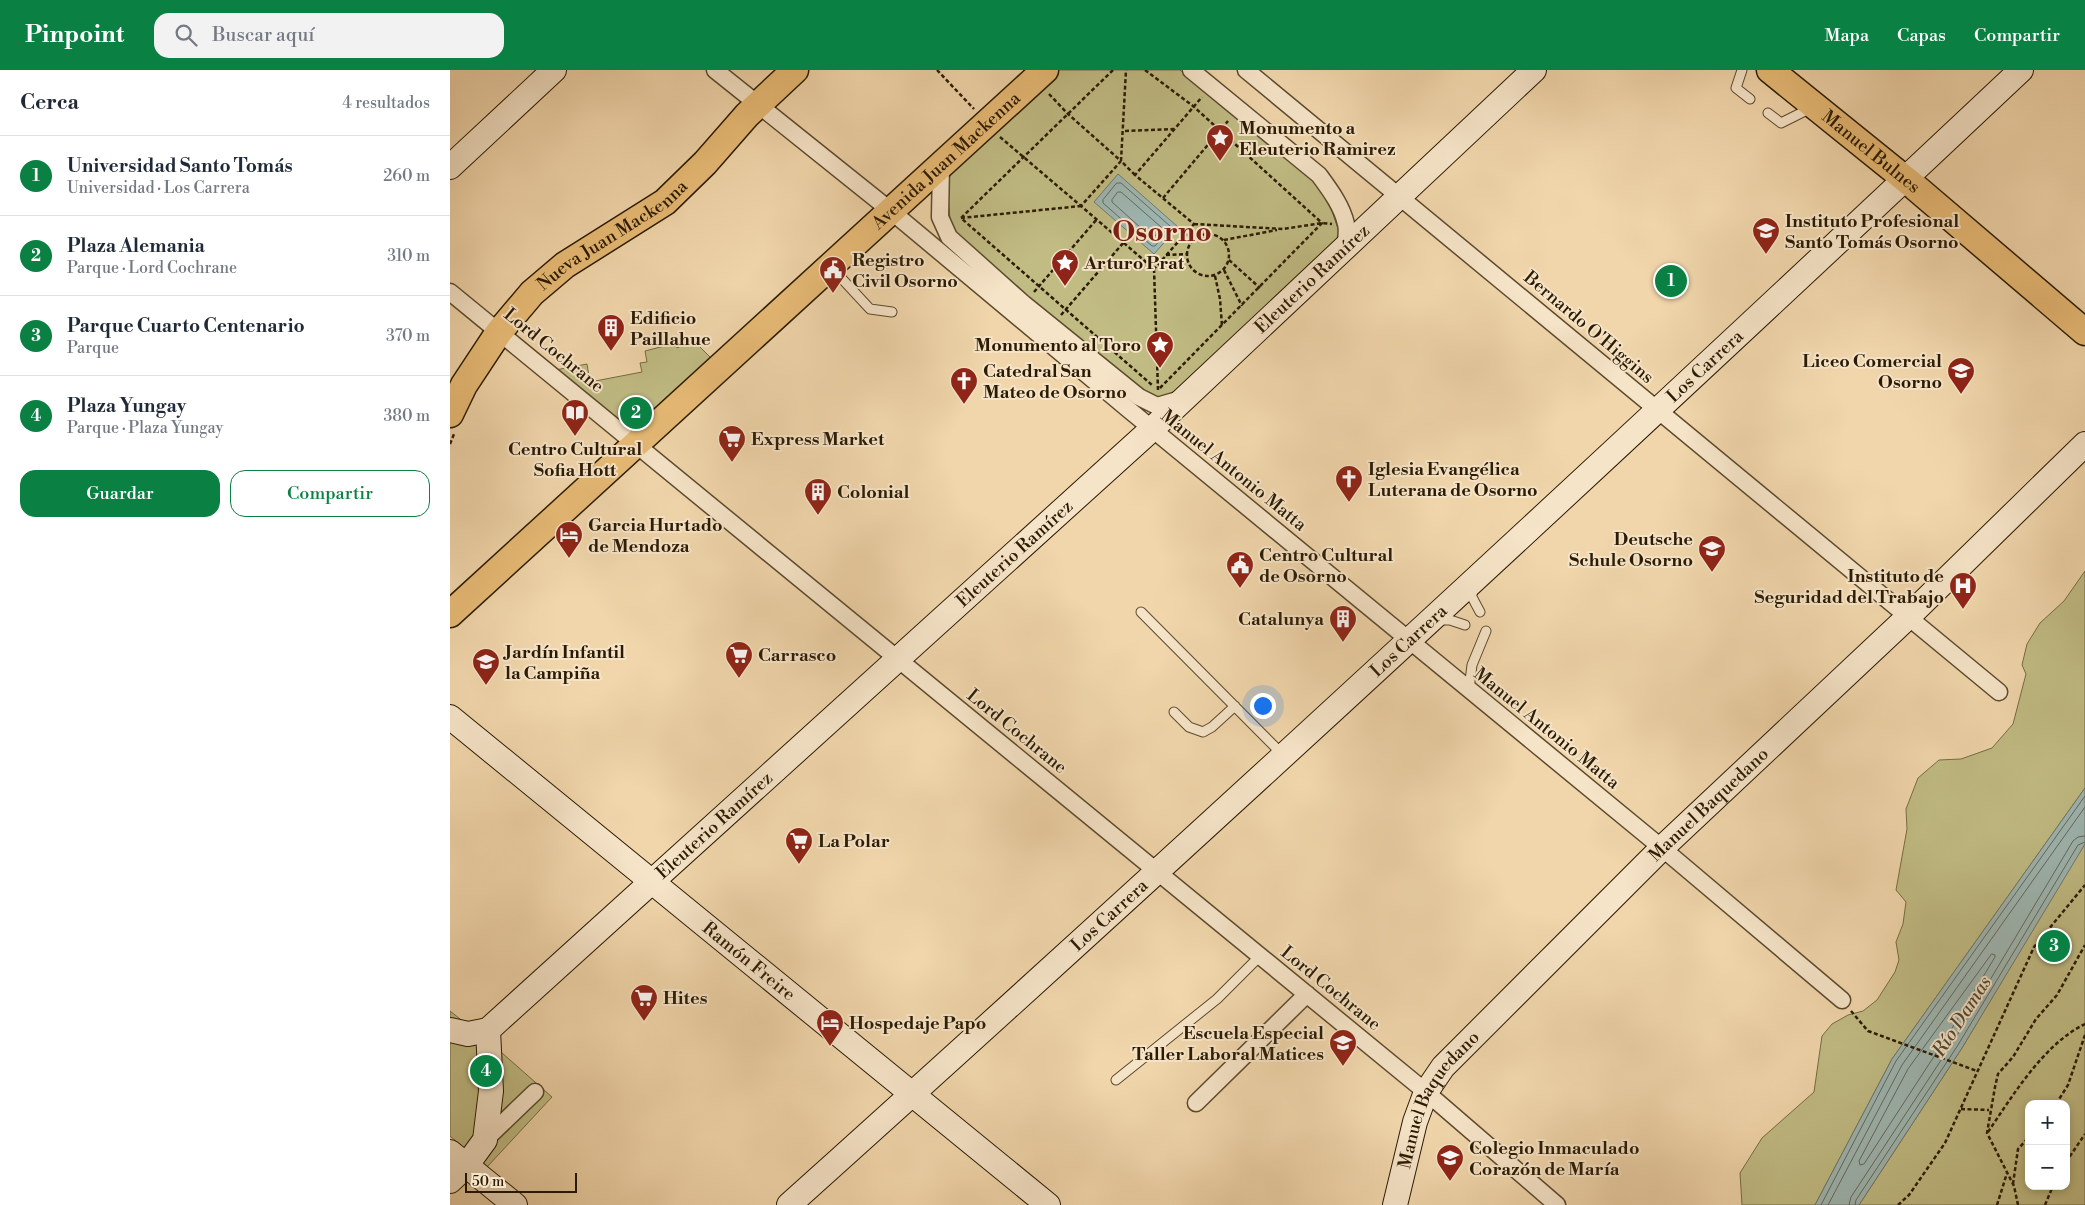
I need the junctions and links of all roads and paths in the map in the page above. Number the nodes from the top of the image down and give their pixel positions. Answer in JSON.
{"nodes":[{"id":1,"x":554,"y":70,"type":"edge"},
{"id":2,"x":715,"y":70,"type":"edge"},
{"id":3,"x":795,"y":70,"type":"edge"},
{"id":4,"x":938,"y":70,"type":"edge"},
{"id":5,"x":1113,"y":70,"type":"edge"},
{"id":6,"x":1126,"y":70,"type":"edge"},
{"id":7,"x":1146,"y":70,"type":"edge"},
{"id":8,"x":1191,"y":70,"type":"edge"},
{"id":9,"x":1246,"y":70,"type":"edge"},
{"id":10,"x":1534,"y":70,"type":"edge"},
{"id":11,"x":1742,"y":70,"type":"edge"},
{"id":12,"x":1770,"y":70,"type":"edge"},
{"id":13,"x":2021,"y":70,"type":"edge"},
{"id":14,"x":1045,"y":80,"type":"edge"},
{"id":15,"x":1212,"y":87,"type":"junction"},
{"id":16,"x":1750,"y":99,"type":"dead end"},
{"id":17,"x":757,"y":105,"type":"junction"},
{"id":18,"x":1193,"y":106,"type":"junction"},
{"id":19,"x":1815,"y":106,"type":"junction"},
{"id":20,"x":1238,"y":109,"type":"junction"},
{"id":21,"x":1768,"y":113,"type":"dead end"},
{"id":22,"x":1068,"y":114,"type":"junction"},
{"id":23,"x":993,"y":129,"type":"junction"},
{"id":24,"x":1174,"y":130,"type":"junction"},
{"id":25,"x":1220,"y":130,"type":"junction"},
{"id":26,"x":1125,"y":131,"type":"dead end"},
{"id":27,"x":1023,"y":157,"type":"junction"},
{"id":28,"x":1121,"y":162,"type":"junction"},
{"id":29,"x":941,"y":165,"type":"junction"},
{"id":30,"x":450,"y":167,"type":"edge"},
{"id":31,"x":1135,"y":175,"type":"junction"},
{"id":32,"x":1906,"y":179,"type":"junction"},
{"id":33,"x":1400,"y":197,"type":"junction"},
{"id":34,"x":1163,"y":198,"type":"junction"},
{"id":35,"x":1081,"y":206,"type":"junction"},
{"id":36,"x":891,"y":211,"type":"junction"},
{"id":37,"x":940,"y":217,"type":"junction"},
{"id":38,"x":961,"y":218,"type":"junction"},
{"id":39,"x":1097,"y":219,"type":"junction"},
{"id":40,"x":1322,"y":223,"type":"junction"},
{"id":41,"x":1194,"y":224,"type":"junction"},
{"id":42,"x":1283,"y":229,"type":"junction"},
{"id":43,"x":1204,"y":234,"type":"junction"},
{"id":44,"x":1184,"y":235,"type":"junction"},
{"id":45,"x":1224,"y":240,"type":"junction"},
{"id":46,"x":1124,"y":242,"type":"junction"},
{"id":47,"x":1345,"y":248,"type":"junction"},
{"id":48,"x":1187,"y":254,"type":"junction"},
{"id":49,"x":1166,"y":255,"type":"junction"},
{"id":50,"x":1229,"y":260,"type":"junction"},
{"id":51,"x":830,"y":266,"type":"junction"},
{"id":52,"x":1154,"y":269,"type":"junction"},
{"id":53,"x":1224,"y":270,"type":"junction"},
{"id":54,"x":1215,"y":276,"type":"junction"},
{"id":55,"x":1039,"y":286,"type":"junction"},
{"id":56,"x":1261,"y":288,"type":"junction"},
{"id":57,"x":450,"y":292,"type":"edge"},
{"id":58,"x":1024,"y":304,"type":"junction"},
{"id":59,"x":1242,"y":306,"type":"junction"},
{"id":60,"x":1066,"y":309,"type":"junction"},
{"id":61,"x":892,"y":312,"type":"dead end"},
{"id":62,"x":1052,"y":326,"type":"junction"},
{"id":63,"x":1222,"y":326,"type":"junction"},
{"id":64,"x":499,"y":332,"type":"junction"},
{"id":65,"x":2085,"y":332,"type":"edge"},
{"id":66,"x":1158,"y":390,"type":"junction"},
{"id":67,"x":1185,"y":398,"type":"junction"},
{"id":68,"x":1657,"y":409,"type":"junction"},
{"id":69,"x":450,"y":414,"type":"edge"},
{"id":70,"x":1152,"y":429,"type":"junction"},
{"id":71,"x":637,"y":444,"type":"junction"},
{"id":72,"x":2085,"y":444,"type":"edge"},
{"id":73,"x":1472,"y":582,"type":"junction"},
{"id":74,"x":1141,"y":612,"type":"dead end"},
{"id":75,"x":1480,"y":612,"type":"dead end"},
{"id":76,"x":450,"y":614,"type":"edge"},
{"id":77,"x":1909,"y":616,"type":"junction"},
{"id":78,"x":1431,"y":620,"type":"junction"},
{"id":79,"x":1465,"y":625,"type":"dead end"},
{"id":80,"x":1486,"y":631,"type":"dead end"},
{"id":81,"x":1409,"y":640,"type":"junction"},
{"id":82,"x":897,"y":659,"type":"junction"},
{"id":83,"x":1469,"y":690,"type":"junction"},
{"id":84,"x":1999,"y":692,"type":"dead end"},
{"id":85,"x":1235,"y":706,"type":"junction"},
{"id":86,"x":1174,"y":712,"type":"dead end"},
{"id":87,"x":450,"y":717,"type":"edge"},
{"id":88,"x":1284,"y":756,"type":"junction"},
{"id":89,"x":1662,"y":848,"type":"junction"},
{"id":90,"x":1158,"y":872,"type":"junction"},
{"id":91,"x":651,"y":881,"type":"junction"},
{"id":92,"x":2085,"y":886,"type":"edge"},
{"id":93,"x":2085,"y":945,"type":"edge"},
{"id":94,"x":1260,"y":956,"type":"junction"},
{"id":95,"x":1307,"y":994,"type":"junction"},
{"id":96,"x":1842,"y":1000,"type":"joint"},
{"id":97,"x":2085,"y":1024,"type":"edge"},
{"id":98,"x":450,"y":1030,"type":"edge"},
{"id":99,"x":488,"y":1030,"type":"junction"},
{"id":100,"x":2085,"y":1036,"type":"edge"},
{"id":101,"x":1977,"y":1070,"type":"junction"},
{"id":102,"x":1116,"y":1080,"type":"dead end"},
{"id":103,"x":535,"y":1092,"type":"dead end"},
{"id":104,"x":1426,"y":1092,"type":"junction"},
{"id":105,"x":913,"y":1093,"type":"junction"},
{"id":106,"x":2059,"y":1100,"type":"edge"},
{"id":107,"x":1196,"y":1103,"type":"dead end"},
{"id":108,"x":1960,"y":1109,"type":"junction"},
{"id":109,"x":1989,"y":1110,"type":"junction"},
{"id":110,"x":1987,"y":1133,"type":"junction"},
{"id":111,"x":2085,"y":1134,"type":"edge"},
{"id":112,"x":486,"y":1140,"type":"junction"},
{"id":113,"x":2025,"y":1141,"type":"edge"},
{"id":114,"x":2070,"y":1156,"type":"edge"},
{"id":115,"x":455,"y":1166,"type":"edge"},
{"id":116,"x":2007,"y":1173,"type":"junction"},
{"id":117,"x":2013,"y":1184,"type":"junction"},
{"id":118,"x":2051,"y":1190,"type":"edge"},
{"id":119,"x":509,"y":1203,"type":"edge"},
{"id":120,"x":789,"y":1205,"type":"edge"},
{"id":121,"x":1048,"y":1205,"type":"edge"},
{"id":122,"x":1395,"y":1205,"type":"edge"},
{"id":123,"x":1557,"y":1205,"type":"edge"},
{"id":124,"x":1898,"y":1205,"type":"edge"},
{"id":125,"x":1997,"y":1205,"type":"edge"},
{"id":126,"x":2018,"y":1205,"type":"edge"},
{"id":127,"x":2045,"y":1205,"type":"edge"}],
"edges":[{"from":1,"to":30,"type":"main road"},
{"from":2,"to":17,"type":"street","name":"Manuel Antonio Matta"},
{"from":3,"to":17,"type":"main road","name":"Nueva Juan Mackenna"},
{"from":4,"to":23,"type":"path"},
{"from":5,"to":22,"type":"path"},
{"from":6,"to":28,"type":"path"},
{"from":7,"to":18,"type":"path"},
{"from":8,"to":15,"type":"street"},
{"from":9,"to":33,"type":"street","name":"Bernardo O'Higgins"},
{"from":10,"to":33,"type":"main road","name":"Eleuterio Ramírez"},
{"from":11,"to":16,"type":"lane"},
{"from":12,"to":19,"type":"main road","name":"Manuel Bulnes"},
{"from":13,"to":32,"type":"main road","name":"Los Carrera"},
{"from":14,"to":22,"type":"path"},
{"from":14,"to":23,"type":"main road","name":"Avenida Juan Mackenna"},
{"from":15,"to":18,"type":"path"},
{"from":15,"to":20,"type":"street"},
{"from":17,"to":36,"type":"street","name":"Manuel Antonio Matta"},
{"from":17,"to":64,"type":"main road","name":"Nueva Juan Mackenna"},
{"from":18,"to":24,"type":"path"},
{"from":18,"to":25,"type":"path"},
{"from":19,"to":21,"type":"lane"},
{"from":19,"to":32,"type":"main road","name":"Manuel Bulnes"},
{"from":20,"to":25,"type":"path"},
{"from":20,"to":47,"type":"street"},
{"from":22,"to":27,"type":"path"},
{"from":22,"to":28,"type":"path"},
{"from":23,"to":27,"type":"path"},
{"from":23,"to":29,"type":"main road","name":"Avenida Juan Mackenna"},
{"from":24,"to":26,"type":"path"},
{"from":24,"to":31,"type":"path"},
{"from":25,"to":34,"type":"path"},
{"from":25,"to":40,"type":"path"},
{"from":27,"to":35,"type":"path"},
{"from":27,"to":38,"type":"path"},
{"from":28,"to":31,"type":"path"},
{"from":28,"to":35,"type":"path"},
{"from":29,"to":36,"type":"main road","name":"Avenida Juan Mackenna"},
{"from":29,"to":37,"type":"street","name":"Manuel Antonio Matta"},
{"from":31,"to":34,"type":"path"},
{"from":32,"to":65,"type":"main road","name":"Manuel Bulnes"},
{"from":32,"to":68,"type":"main road","name":"Los Carrera"},
{"from":33,"to":47,"type":"main road","name":"Eleuterio Ramírez"},
{"from":33,"to":68,"type":"street","name":"Bernardo O'Higgins"},
{"from":34,"to":41,"type":"path"},
{"from":35,"to":38,"type":"path"},
{"from":35,"to":39,"type":"path"},
{"from":36,"to":51,"type":"main road","name":"Avenida Juan Mackenna"},
{"from":36,"to":70,"type":"street","name":"Manuel Antonio Matta"},
{"from":37,"to":38,"type":"path"},
{"from":37,"to":58,"type":"street","name":"Manuel Antonio Matta"},
{"from":38,"to":55,"type":"path"},
{"from":39,"to":46,"type":"path"},
{"from":39,"to":55,"type":"path"},
{"from":40,"to":42,"type":"path"},
{"from":40,"to":56,"type":"path"},
{"from":41,"to":42,"type":"path"},
{"from":41,"to":44,"type":"path"},
{"from":42,"to":45,"type":"path"},
{"from":43,"to":44,"type":"path"},
{"from":43,"to":45,"type":"path"},
{"from":43,"to":48,"type":"path"},
{"from":44,"to":49,"type":"path"},
{"from":45,"to":50,"type":"path"},
{"from":46,"to":52,"type":"path"},
{"from":46,"to":60,"type":"path"},
{"from":47,"to":67,"type":"main road","name":"Eleuterio Ramírez"},
{"from":48,"to":49,"type":"path"},
{"from":48,"to":54,"type":"path"},
{"from":49,"to":52,"type":"path"},
{"from":50,"to":53,"type":"path"},
{"from":50,"to":56,"type":"path"},
{"from":51,"to":61,"type":"lane"},
{"from":51,"to":71,"type":"main road","name":"Avenida Juan Mackenna"},
{"from":52,"to":66,"type":"path"},
{"from":53,"to":54,"type":"path"},
{"from":53,"to":59,"type":"path"},
{"from":54,"to":63,"type":"path"},
{"from":55,"to":58,"type":"path"},
{"from":55,"to":60,"type":"path"},
{"from":56,"to":59,"type":"path"},
{"from":57,"to":64,"type":"street","name":"Lord Cochrane"},
{"from":58,"to":62,"type":"street","name":"Manuel Antonio Matta"},
{"from":59,"to":63,"type":"path"},
{"from":60,"to":62,"type":"path"},
{"from":60,"to":66,"type":"path"},
{"from":62,"to":67,"type":"street","name":"Manuel Antonio Matta"},
{"from":63,"to":66,"type":"path"},
{"from":64,"to":69,"type":"main road","name":"Nueva Juan Mackenna"},
{"from":64,"to":71,"type":"street","name":"Lord Cochrane"},
{"from":67,"to":70,"type":"main road","name":"Eleuterio Ramírez"},
{"from":68,"to":73,"type":"main road","name":"Los Carrera"},
{"from":68,"to":77,"type":"street","name":"Bernardo O'Higgins"},
{"from":70,"to":81,"type":"street","name":"Manuel Antonio Matta"},
{"from":70,"to":82,"type":"main road","name":"Eleuterio Ramírez"},
{"from":71,"to":76,"type":"main road","name":"Avenida Juan Mackenna"},
{"from":71,"to":82,"type":"street","name":"Lord Cochrane"},
{"from":72,"to":77,"type":"main road","name":"Manuel Baquedano"},
{"from":73,"to":75,"type":"lane"},
{"from":73,"to":78,"type":"main road","name":"Los Carrera"},
{"from":74,"to":85,"type":"lane"},
{"from":77,"to":84,"type":"street","name":"Bernardo O'Higgins"},
{"from":77,"to":89,"type":"main road","name":"Manuel Baquedano"},
{"from":78,"to":79,"type":"lane"},
{"from":78,"to":81,"type":"main road","name":"Los Carrera"},
{"from":80,"to":83,"type":"lane"},
{"from":81,"to":83,"type":"street","name":"Manuel Antonio Matta"},
{"from":81,"to":88,"type":"main road","name":"Los Carrera"},
{"from":82,"to":90,"type":"street","name":"Lord Cochrane"},
{"from":82,"to":91,"type":"main road","name":"Eleuterio Ramírez"},
{"from":83,"to":89,"type":"street","name":"Manuel Antonio Matta"},
{"from":85,"to":86,"type":"lane"},
{"from":85,"to":88,"type":"lane"},
{"from":87,"to":91,"type":"main road","name":"Ramón Freire"},
{"from":88,"to":90,"type":"main road","name":"Los Carrera"},
{"from":89,"to":96,"type":"street","name":"Manuel Antonio Matta"},
{"from":89,"to":104,"type":"main road","name":"Manuel Baquedano"},
{"from":90,"to":94,"type":"street","name":"Lord Cochrane"},
{"from":90,"to":105,"type":"main road","name":"Los Carrera"},
{"from":91,"to":99,"type":"main road","name":"Eleuterio Ramírez"},
{"from":91,"to":105,"type":"main road","name":"Ramón Freire"},
{"from":92,"to":101,"type":"path"},
{"from":93,"to":109,"type":"path"},
{"from":94,"to":95,"type":"street","name":"Lord Cochrane"},
{"from":94,"to":102,"type":"lane"},
{"from":95,"to":104,"type":"street","name":"Lord Cochrane"},
{"from":95,"to":107,"type":"street"},
{"from":96,"to":101,"type":"path"},
{"from":97,"to":110,"type":"path"},
{"from":98,"to":99,"type":"main road"},
{"from":99,"to":112,"type":"main road"},
{"from":100,"to":106,"type":"path"},
{"from":101,"to":108,"type":"path"},
{"from":103,"to":112,"type":"street"},
{"from":104,"to":122,"type":"main road","name":"Manuel Baquedano"},
{"from":104,"to":123,"type":"street","name":"Lord Cochrane"},
{"from":105,"to":120,"type":"main road","name":"Los Carrera"},
{"from":105,"to":121,"type":"main road","name":"Ramón Freire"},
{"from":108,"to":109,"type":"path"},
{"from":108,"to":124,"type":"path"},
{"from":109,"to":110,"type":"path"},
{"from":110,"to":116,"type":"path"},
{"from":111,"to":114,"type":"path"},
{"from":112,"to":115,"type":"main road"},
{"from":113,"to":117,"type":"path"},
{"from":115,"to":119,"type":"main road"},
{"from":116,"to":117,"type":"path"},
{"from":116,"to":125,"type":"path"},
{"from":117,"to":126,"type":"path"},
{"from":118,"to":127,"type":"path"}]}
